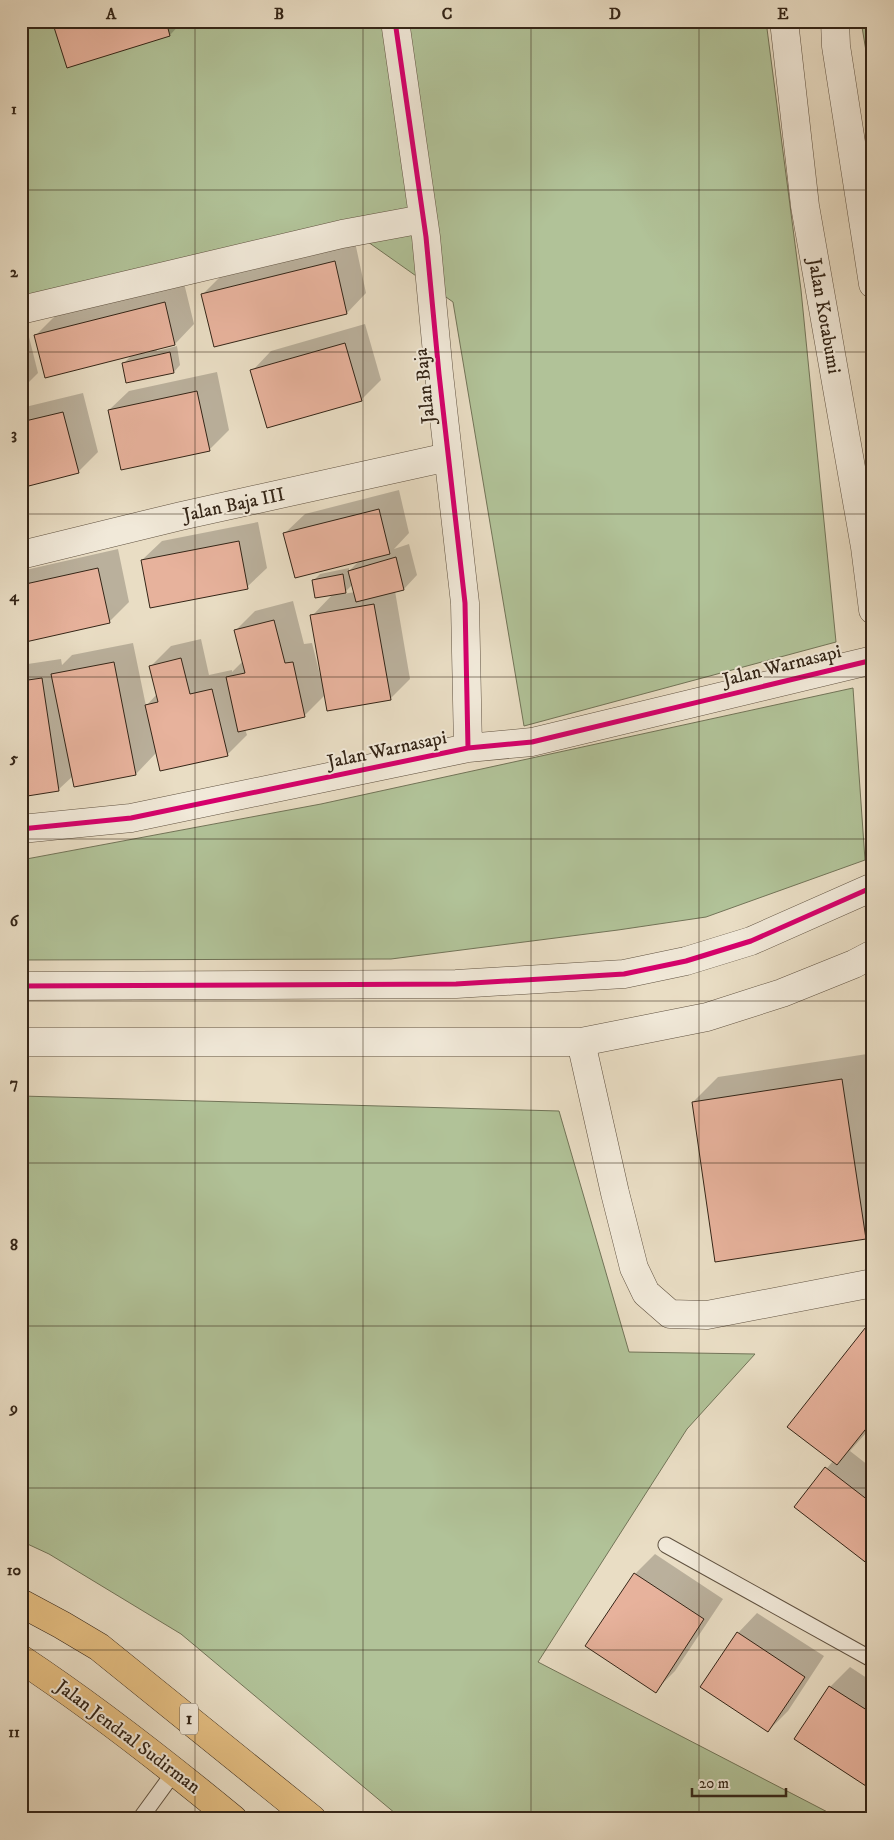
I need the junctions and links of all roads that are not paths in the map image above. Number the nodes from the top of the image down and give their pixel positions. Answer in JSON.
{"nodes":[{"id":1,"x":394,"y":21,"type":"edge"},
{"id":2,"x":784,"y":21,"type":"edge"},
{"id":3,"x":835,"y":21,"type":"edge"},
{"id":4,"x":423,"y":219,"type":"junction"},
{"id":5,"x":873,"y":284,"type":"edge"},
{"id":6,"x":21,"y":310,"type":"edge"},
{"id":7,"x":448,"y":457,"type":"junction"},
{"id":8,"x":21,"y":555,"type":"edge"},
{"id":9,"x":873,"y":610,"type":"edge"},
{"id":10,"x":873,"y":660,"type":"edge"},
{"id":11,"x":468,"y":748,"type":"junction"},
{"id":12,"x":21,"y":829,"type":"edge"},
{"id":13,"x":873,"y":887,"type":"edge"},
{"id":14,"x":873,"y":954,"type":"edge"},
{"id":15,"x":21,"y":986,"type":"edge"},
{"id":16,"x":21,"y":1042,"type":"edge"},
{"id":17,"x":581,"y":1042,"type":"junction"},
{"id":18,"x":873,"y":1283,"type":"edge"},
{"id":19,"x":666,"y":1545,"type":"dead end"},
{"id":20,"x":21,"y":1603,"type":"edge"},
{"id":21,"x":21,"y":1659,"type":"edge"},
{"id":22,"x":873,"y":1660,"type":"edge"},
{"id":23,"x":175,"y":1771,"type":"junction"},
{"id":24,"x":140,"y":1819,"type":"edge"},
{"id":25,"x":233,"y":1819,"type":"edge"},
{"id":26,"x":312,"y":1819,"type":"edge"}],
"edges":[{"from":1,"to":4,"type":"street","name":"Jalan Baja"},
{"from":2,"to":9,"type":"street","name":"Jalan Kotabumi"},
{"from":3,"to":5,"type":"street"},
{"from":4,"to":6,"type":"street"},
{"from":4,"to":7,"type":"street","name":"Jalan Baja"},
{"from":7,"to":8,"type":"street","name":"Jalan Baja III"},
{"from":7,"to":11,"type":"street","name":"Jalan Baja"},
{"from":10,"to":11,"type":"street","name":"Jalan Warnasapi"},
{"from":11,"to":12,"type":"street","name":"Jalan Warnasapi"},
{"from":13,"to":15,"type":"street"},
{"from":14,"to":17,"type":"street"},
{"from":16,"to":17,"type":"street"},
{"from":17,"to":18,"type":"street"},
{"from":19,"to":22,"type":"lane"},
{"from":20,"to":26,"type":"highway","number":"1"},
{"from":21,"to":23,"type":"highway","name":"Jalan Jendral Sudirman"},
{"from":23,"to":24,"type":"lane"},
{"from":23,"to":25,"type":"highway","name":"Jalan Jendral Sudirman"}]}
